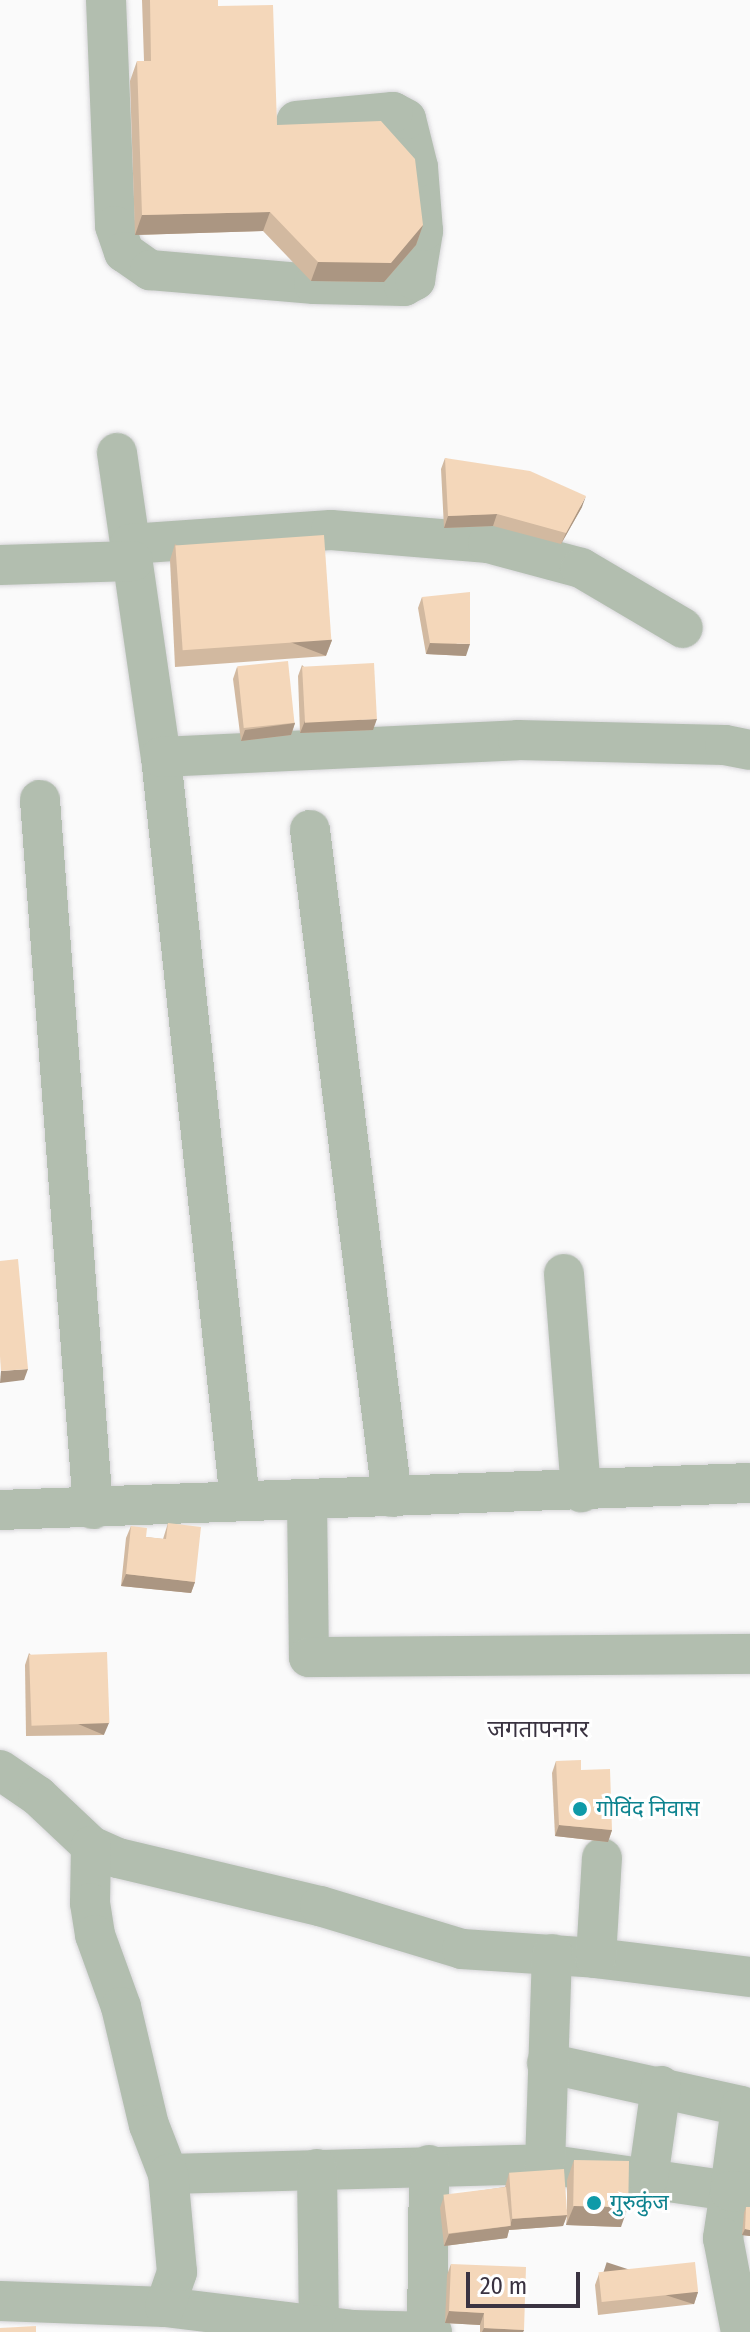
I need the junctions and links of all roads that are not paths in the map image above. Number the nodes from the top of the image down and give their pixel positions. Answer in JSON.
{"nodes":[{"id":1,"x":106,"y":0,"type":"edge"},
{"id":2,"x":296,"y":121,"type":"edge"},
{"id":3,"x":117,"y":453,"type":"dead end"},
{"id":4,"x":132,"y":553,"type":"junction"},
{"id":5,"x":0,"y":565,"type":"edge"},
{"id":6,"x":683,"y":628,"type":"dead end"},
{"id":7,"x":750,"y":750,"type":"edge"},
{"id":8,"x":161,"y":757,"type":"junction"},
{"id":9,"x":40,"y":800,"type":"dead end"},
{"id":10,"x":310,"y":830,"type":"dead end"},
{"id":11,"x":564,"y":1274,"type":"dead end"},
{"id":12,"x":750,"y":1483,"type":"edge"},
{"id":13,"x":581,"y":1492,"type":"junction"},
{"id":14,"x":392,"y":1497,"type":"junction"},
{"id":15,"x":307,"y":1499,"type":"junction"},
{"id":16,"x":240,"y":1501,"type":"junction"},
{"id":17,"x":93,"y":1509,"type":"junction"},
{"id":18,"x":0,"y":1510,"type":"edge"},
{"id":19,"x":750,"y":1654,"type":"edge"},
{"id":20,"x":0,"y":1770,"type":"edge"},
{"id":21,"x":91,"y":1846,"type":"junction"},
{"id":22,"x":602,"y":1858,"type":"dead end"},
{"id":23,"x":552,"y":1954,"type":"junction"},
{"id":24,"x":596,"y":1958,"type":"junction"},
{"id":25,"x":750,"y":1977,"type":"edge"},
{"id":26,"x":547,"y":2063,"type":"junction"},
{"id":27,"x":661,"y":2086,"type":"junction"},
{"id":28,"x":545,"y":2164,"type":"junction"},
{"id":29,"x":429,"y":2165,"type":"junction"},
{"id":30,"x":317,"y":2169,"type":"junction"},
{"id":31,"x":168,"y":2174,"type":"junction"},
{"id":32,"x":648,"y":2179,"type":"junction"},
{"id":33,"x":740,"y":2192,"type":"edge"},
{"id":34,"x":0,"y":2301,"type":"edge"},
{"id":35,"x":165,"y":2307,"type":"junction"},
{"id":36,"x":341,"y":2329,"type":"edge"},
{"id":37,"x":430,"y":2331,"type":"edge"},
{"id":38,"x":741,"y":2332,"type":"edge"}],
"edges":[{"from":1,"to":2,"type":"street"},
{"from":3,"to":4,"type":"street"},
{"from":4,"to":5,"type":"street"},
{"from":4,"to":6,"type":"street"},
{"from":4,"to":8,"type":"street"},
{"from":7,"to":8,"type":"street"},
{"from":8,"to":16,"type":"street"},
{"from":9,"to":17,"type":"street"},
{"from":10,"to":14,"type":"street"},
{"from":11,"to":13,"type":"street"},
{"from":12,"to":13,"type":"street"},
{"from":13,"to":14,"type":"street"},
{"from":14,"to":15,"type":"street"},
{"from":15,"to":16,"type":"street"},
{"from":15,"to":19,"type":"street"},
{"from":16,"to":17,"type":"street"},
{"from":17,"to":18,"type":"street"},
{"from":20,"to":21,"type":"street"},
{"from":21,"to":23,"type":"street"},
{"from":21,"to":31,"type":"street"},
{"from":22,"to":24,"type":"street"},
{"from":23,"to":24,"type":"street"},
{"from":23,"to":26,"type":"street"},
{"from":24,"to":25,"type":"street"},
{"from":26,"to":27,"type":"street"},
{"from":26,"to":28,"type":"street"},
{"from":27,"to":32,"type":"street"},
{"from":27,"to":33,"type":"street"},
{"from":28,"to":29,"type":"street"},
{"from":28,"to":32,"type":"street"},
{"from":29,"to":30,"type":"street"},
{"from":29,"to":37,"type":"street"},
{"from":30,"to":31,"type":"street"},
{"from":30,"to":36,"type":"street"},
{"from":31,"to":35,"type":"street"},
{"from":32,"to":33,"type":"street"},
{"from":33,"to":38,"type":"street"},
{"from":34,"to":35,"type":"street"},
{"from":35,"to":36,"type":"street"},
{"from":36,"to":37,"type":"street"}]}
